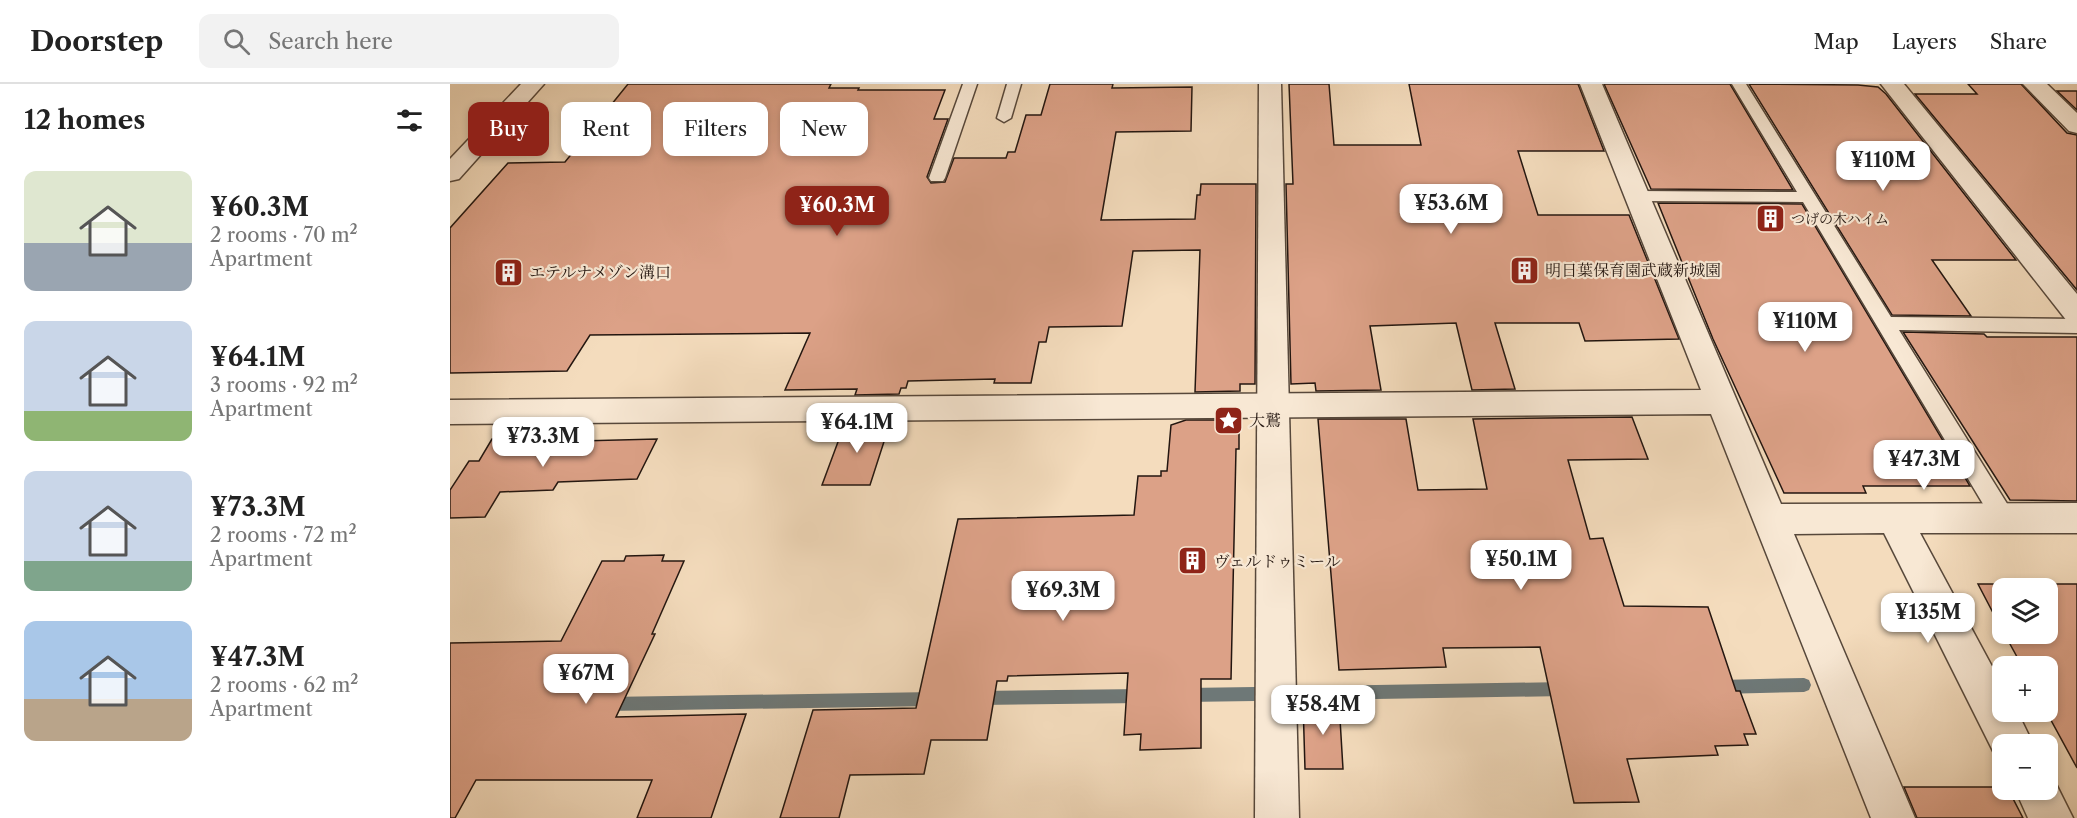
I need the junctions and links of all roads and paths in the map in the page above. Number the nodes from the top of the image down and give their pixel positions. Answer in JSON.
{"nodes":[{"id":1,"x":533,"y":84,"type":"edge"},
{"id":2,"x":970,"y":84,"type":"edge"},
{"id":3,"x":1014,"y":84,"type":"edge"},
{"id":4,"x":1270,"y":84,"type":"edge"},
{"id":5,"x":1591,"y":84,"type":"edge"},
{"id":6,"x":1739,"y":84,"type":"edge"},
{"id":7,"x":1892,"y":84,"type":"edge"},
{"id":8,"x":2034,"y":84,"type":"edge"},
{"id":9,"x":1004,"y":118,"type":"dead end"},
{"id":10,"x":2076,"y":123,"type":"edge"},
{"id":11,"x":450,"y":174,"type":"edge"},
{"id":12,"x":937,"y":178,"type":"dead end"},
{"id":13,"x":1638,"y":196,"type":"junction"},
{"id":14,"x":1806,"y":197,"type":"junction"},
{"id":15,"x":2077,"y":314,"type":"edge"},
{"id":16,"x":1883,"y":323,"type":"junction"},
{"id":17,"x":2077,"y":326,"type":"edge"},
{"id":18,"x":1723,"y":402,"type":"junction"},
{"id":19,"x":1275,"y":404,"type":"junction"},
{"id":20,"x":450,"y":412,"type":"edge"},
{"id":21,"x":2003,"y":517,"type":"junction"},
{"id":22,"x":1894,"y":518,"type":"junction"},
{"id":23,"x":2077,"y":518,"type":"edge"},
{"id":24,"x":1772,"y":519,"type":"junction"},
{"id":25,"x":2007,"y":734,"type":"edge"},
{"id":26,"x":2042,"y":800,"type":"edge"},
{"id":27,"x":1278,"y":818,"type":"edge"},
{"id":28,"x":1893,"y":818,"type":"edge"},
{"id":29,"x":2051,"y":818,"type":"edge"}],
"edges":[{"from":1,"to":11,"type":"street"},
{"from":2,"to":12,"type":"lane"},
{"from":3,"to":9,"type":"lane"},
{"from":4,"to":19,"type":"street"},
{"from":5,"to":13,"type":"street"},
{"from":6,"to":14,"type":"lane"},
{"from":7,"to":15,"type":"street"},
{"from":8,"to":10,"type":"street"},
{"from":13,"to":14,"type":"lane"},
{"from":13,"to":18,"type":"street"},
{"from":14,"to":16,"type":"lane"},
{"from":16,"to":17,"type":"lane"},
{"from":16,"to":21,"type":"lane"},
{"from":18,"to":19,"type":"street"},
{"from":18,"to":24,"type":"street"},
{"from":19,"to":20,"type":"street"},
{"from":19,"to":27,"type":"street"},
{"from":21,"to":22,"type":"street"},
{"from":21,"to":23,"type":"street"},
{"from":22,"to":24,"type":"street"},
{"from":22,"to":25,"type":"street"},
{"from":24,"to":28,"type":"street"},
{"from":26,"to":29,"type":"street"}]}
